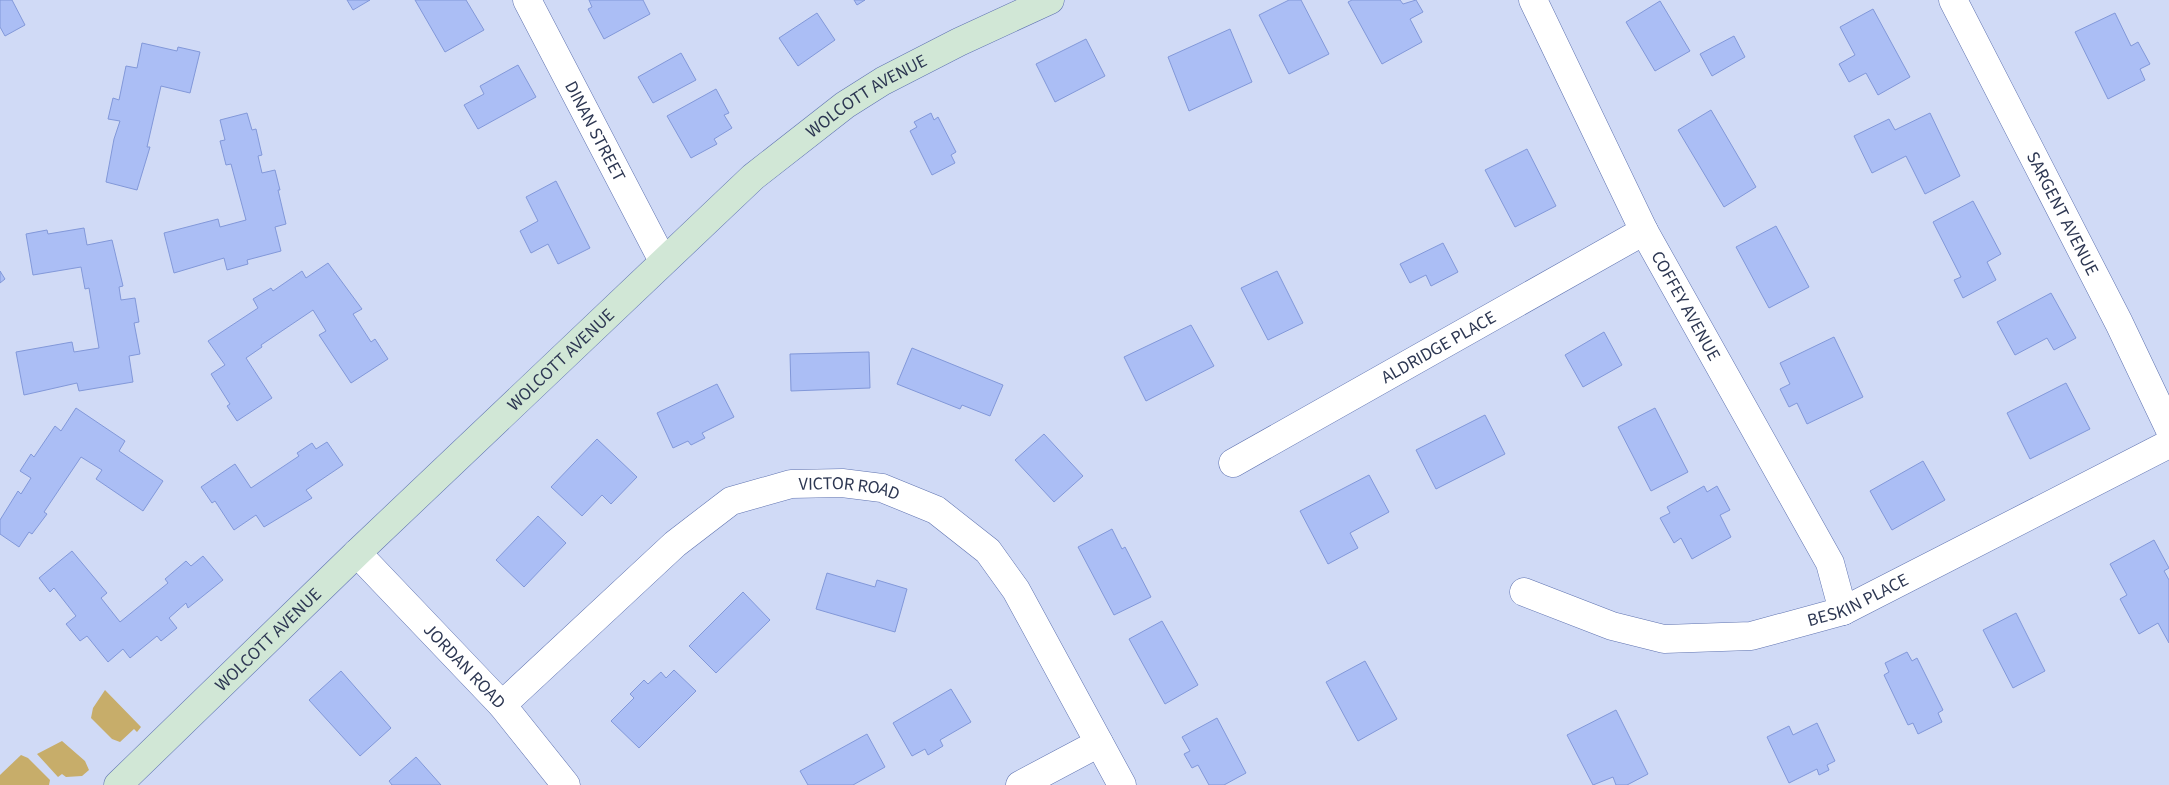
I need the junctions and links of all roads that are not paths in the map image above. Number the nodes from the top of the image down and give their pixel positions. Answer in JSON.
{"nodes":[{"id":1,"x":527,"y":0,"type":"edge"},
{"id":2,"x":1050,"y":0,"type":"edge"},
{"id":3,"x":1533,"y":0,"type":"edge"},
{"id":4,"x":1953,"y":0,"type":"edge"},
{"id":5,"x":1010,"y":8,"type":"edge"},
{"id":6,"x":1644,"y":231,"type":"junction"},
{"id":7,"x":663,"y":261,"type":"junction"},
{"id":8,"x":2169,"y":428,"type":"edge"},
{"id":9,"x":2169,"y":444,"type":"edge"},
{"id":10,"x":1233,"y":463,"type":"dead end"},
{"id":11,"x":357,"y":553,"type":"junction"},
{"id":12,"x":1524,"y":592,"type":"dead end"},
{"id":13,"x":1843,"y":611,"type":"junction"},
{"id":14,"x":502,"y":705,"type":"junction"},
{"id":15,"x":1100,"y":743,"type":"junction"},
{"id":16,"x":118,"y":785,"type":"edge"},
{"id":17,"x":566,"y":785,"type":"edge"},
{"id":18,"x":1020,"y":785,"type":"edge"},
{"id":19,"x":1122,"y":785,"type":"edge"}],
"edges":[{"from":1,"to":7,"type":"street","name":"DINAN STREET"},
{"from":2,"to":5,"type":"main road","name":"WOLCOTT AVENUE"},
{"from":3,"to":6,"type":"street","name":"COFFEY AVENUE"},
{"from":4,"to":8,"type":"street","name":"SARGENT AVENUE"},
{"from":5,"to":7,"type":"main road","name":"WOLCOTT AVENUE"},
{"from":6,"to":10,"type":"street","name":"ALDRIDGE PLACE"},
{"from":6,"to":13,"type":"street","name":"COFFEY AVENUE"},
{"from":7,"to":11,"type":"main road","name":"WOLCOTT AVENUE"},
{"from":9,"to":13,"type":"street","name":"BESKIN PLACE"},
{"from":11,"to":14,"type":"street","name":"JORDAN ROAD"},
{"from":11,"to":16,"type":"main road","name":"WOLCOTT AVENUE"},
{"from":12,"to":13,"type":"street","name":"BESKIN PLACE"},
{"from":14,"to":15,"type":"street","name":"VICTOR ROAD"},
{"from":14,"to":17,"type":"street","name":"JORDAN ROAD"},
{"from":15,"to":18,"type":"street"},
{"from":15,"to":19,"type":"street","name":"VICTOR ROAD"}]}
